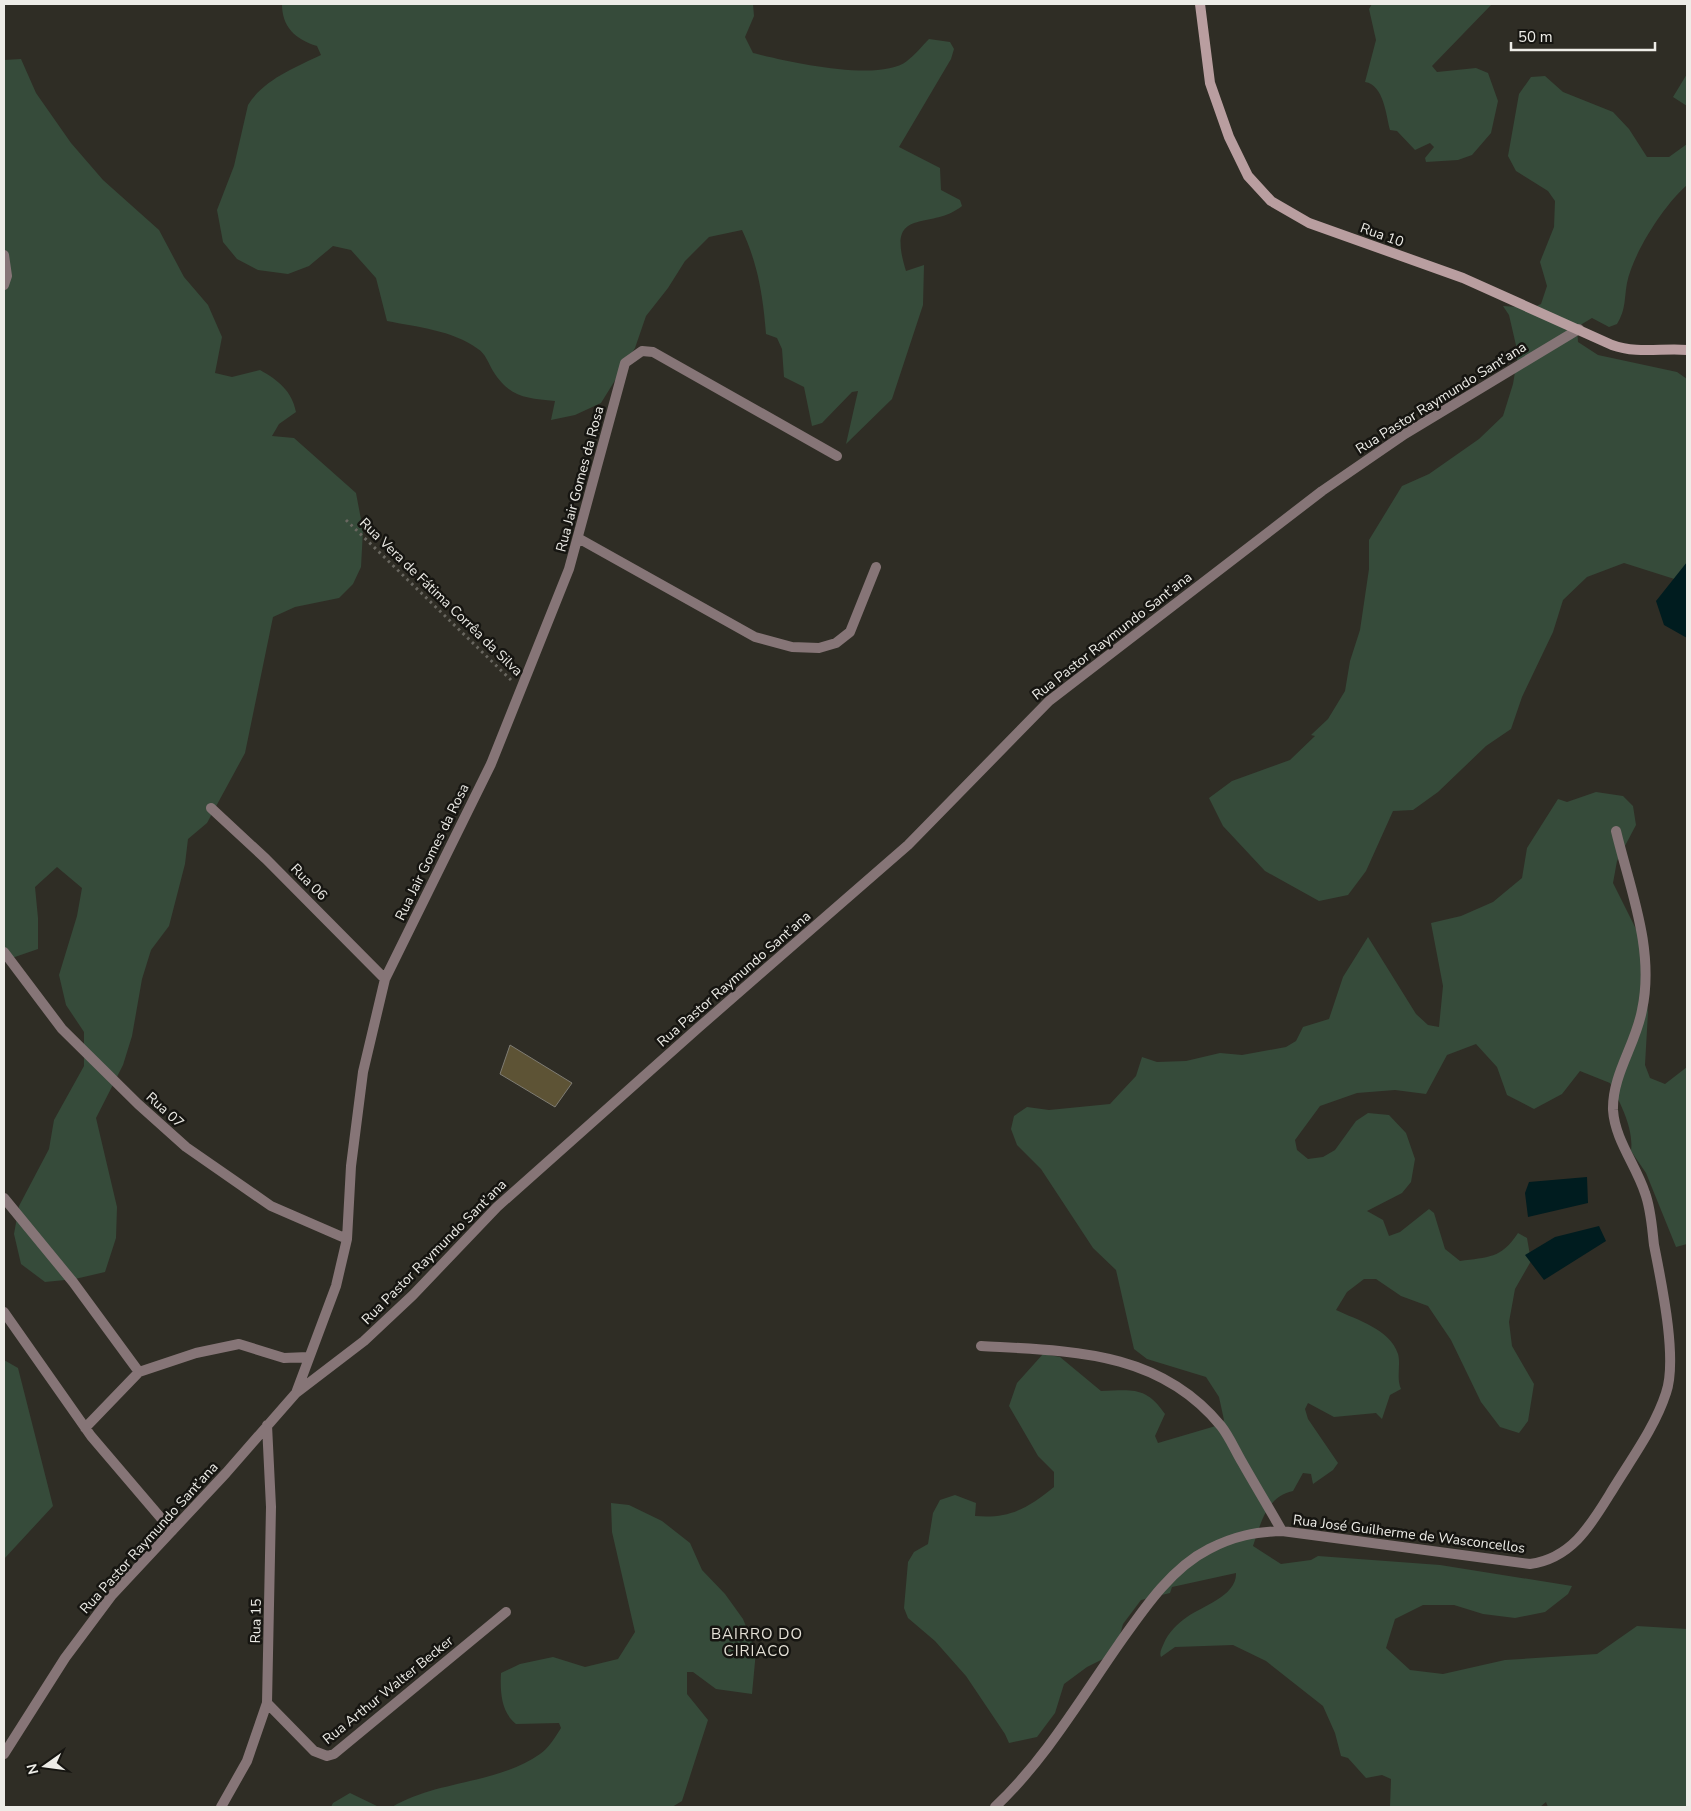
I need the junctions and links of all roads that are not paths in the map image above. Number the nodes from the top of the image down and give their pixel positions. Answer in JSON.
{"nodes":[{"id":1,"x":1200,"y":4,"type":"edge"},
{"id":2,"x":4,"y":255,"type":"edge"},
{"id":3,"x":4,"y":285,"type":"edge"},
{"id":4,"x":1579,"y":329,"type":"junction"},
{"id":5,"x":1687,"y":350,"type":"edge"},
{"id":6,"x":836,"y":456,"type":"dead end"},
{"id":7,"x":578,"y":538,"type":"junction"},
{"id":8,"x":876,"y":567,"type":"dead end"},
{"id":9,"x":211,"y":808,"type":"dead end"},
{"id":10,"x":1616,"y":831,"type":"dead end"},
{"id":11,"x":4,"y":952,"type":"edge"},
{"id":12,"x":384,"y":979,"type":"junction"},
{"id":13,"x":4,"y":1198,"type":"edge"},
{"id":14,"x":347,"y":1239,"type":"junction"},
{"id":15,"x":4,"y":1312,"type":"edge"},
{"id":16,"x":981,"y":1346,"type":"dead end"},
{"id":17,"x":308,"y":1357,"type":"junction"},
{"id":18,"x":139,"y":1372,"type":"junction"},
{"id":19,"x":296,"y":1393,"type":"junction"},
{"id":20,"x":268,"y":1425,"type":"junction"},
{"id":21,"x":86,"y":1428,"type":"junction"},
{"id":22,"x":172,"y":1531,"type":"junction"},
{"id":23,"x":1282,"y":1531,"type":"junction"},
{"id":24,"x":506,"y":1612,"type":"dead end"},
{"id":25,"x":267,"y":1703,"type":"junction"},
{"id":26,"x":4,"y":1754,"type":"edge"},
{"id":27,"x":221,"y":1807,"type":"edge"},
{"id":28,"x":995,"y":1807,"type":"edge"}],
"edges":[{"from":1,"to":4,"type":"street","name":"Rua 10"},
{"from":2,"to":3,"type":"street"},
{"from":4,"to":5,"type":"street","name":"Rua 10"},
{"from":4,"to":19,"type":"street","name":"Rua Pastor Raymundo Sant’ana"},
{"from":6,"to":7,"type":"street","name":"Rua Jair Gomes da Rosa"},
{"from":7,"to":8,"type":"street"},
{"from":7,"to":12,"type":"street","name":"Rua Jair Gomes da Rosa"},
{"from":9,"to":12,"type":"street","name":"Rua 06"},
{"from":10,"to":23,"type":"street","name":"Rua José Guilherme de Wasconcellos"},
{"from":11,"to":14,"type":"street","name":"Rua 07"},
{"from":12,"to":14,"type":"street","name":"Rua Jair Gomes da Rosa"},
{"from":13,"to":18,"type":"street"},
{"from":14,"to":17,"type":"street","name":"Rua Jair Gomes da Rosa"},
{"from":15,"to":21,"type":"street"},
{"from":16,"to":23,"type":"street"},
{"from":17,"to":18,"type":"street"},
{"from":17,"to":19,"type":"street","name":"Rua Jair Gomes da Rosa"},
{"from":18,"to":21,"type":"street"},
{"from":19,"to":20,"type":"street","name":"Rua Pastor Raymundo Sant’ana"},
{"from":20,"to":22,"type":"street","name":"Rua Pastor Raymundo Sant’ana"},
{"from":20,"to":25,"type":"street","name":"Rua 15"},
{"from":21,"to":22,"type":"street"},
{"from":22,"to":26,"type":"street","name":"Rua Pastor Raymundo Sant’ana"},
{"from":23,"to":28,"type":"street","name":"Rua José Guilherme de Wasconcellos"},
{"from":24,"to":25,"type":"street","name":"Rua Arthur Walter Becker"},
{"from":25,"to":27,"type":"street","name":"Rua 15"}]}
